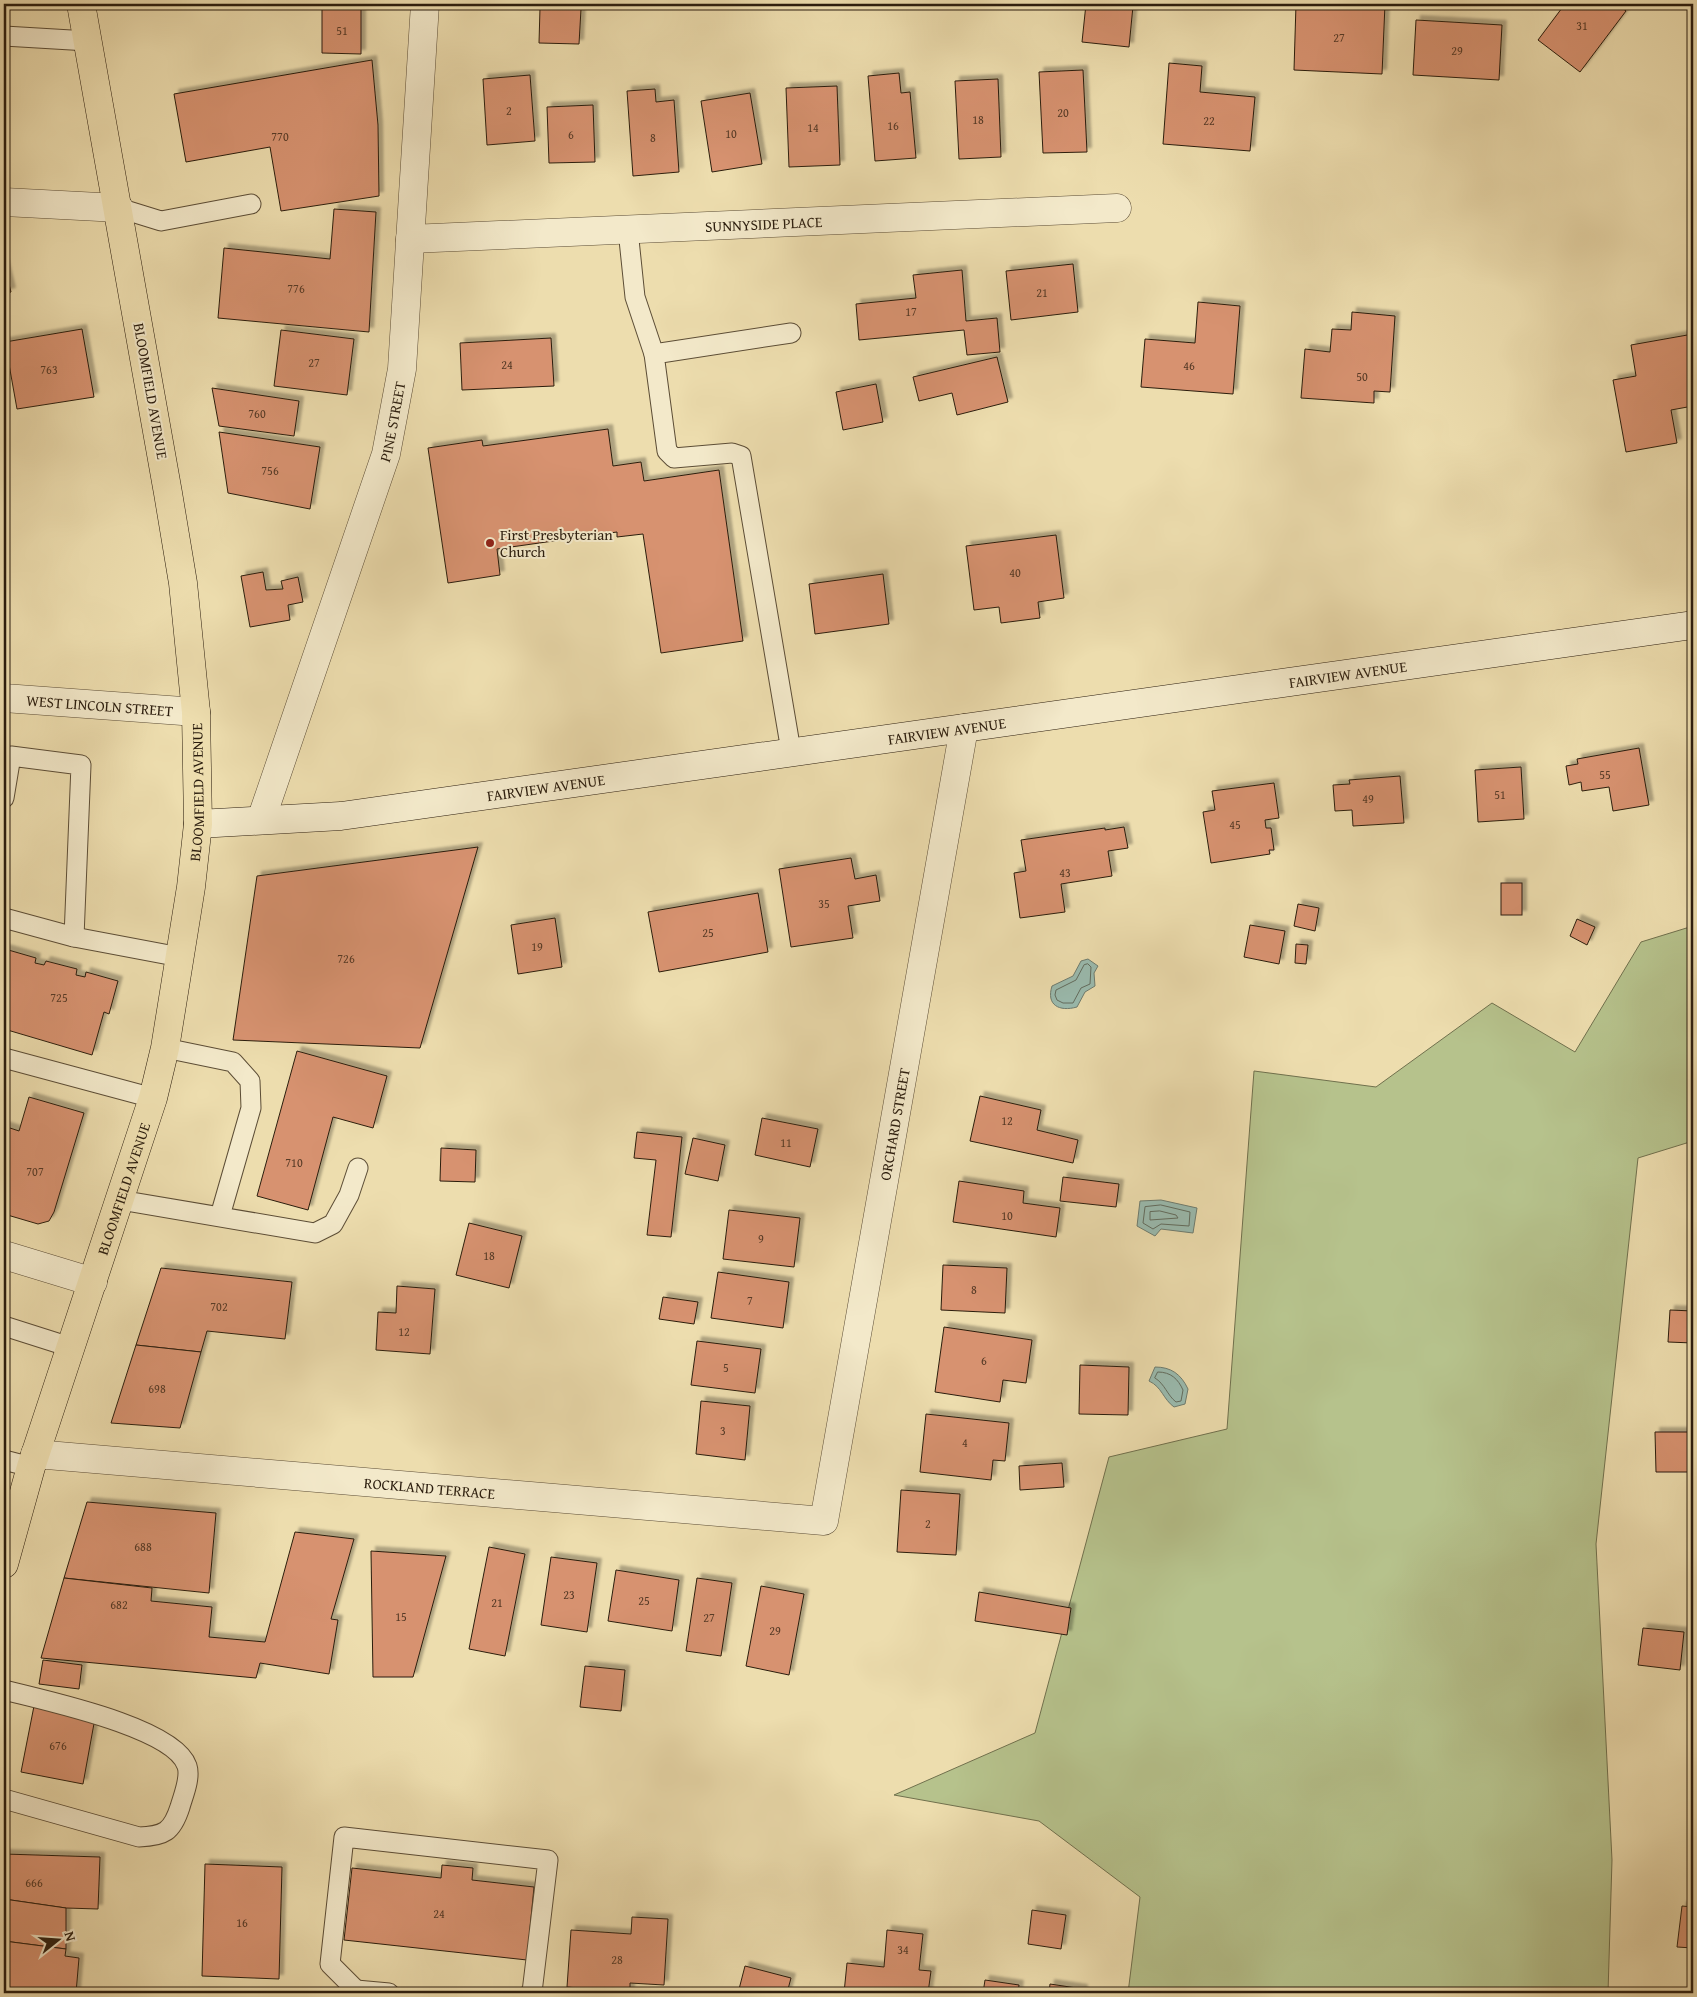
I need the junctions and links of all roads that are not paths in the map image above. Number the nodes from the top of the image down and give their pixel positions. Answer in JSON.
{"nodes":[{"id":1,"x":81,"y":4,"type":"edge"},
{"id":2,"x":425,"y":4,"type":"edge"},
{"id":3,"x":4,"y":36,"type":"edge"},
{"id":4,"x":88,"y":41,"type":"junction"},
{"id":5,"x":4,"y":202,"type":"edge"},
{"id":6,"x":251,"y":204,"type":"dead end"},
{"id":7,"x":118,"y":208,"type":"junction"},
{"id":8,"x":1117,"y":208,"type":"dead end"},
{"id":9,"x":628,"y":230,"type":"junction"},
{"id":10,"x":410,"y":239,"type":"junction"},
{"id":11,"x":791,"y":333,"type":"dead end"},
{"id":12,"x":654,"y":354,"type":"junction"},
{"id":13,"x":1693,"y":625,"type":"edge"},
{"id":14,"x":4,"y":698,"type":"edge"},
{"id":15,"x":196,"y":712,"type":"junction"},
{"id":16,"x":964,"y":728,"type":"junction"},
{"id":17,"x":791,"y":751,"type":"junction"},
{"id":18,"x":4,"y":798,"type":"edge"},
{"id":19,"x":261,"y":820,"type":"junction"},
{"id":20,"x":198,"y":824,"type":"junction"},
{"id":21,"x":4,"y":918,"type":"edge"},
{"id":22,"x":74,"y":937,"type":"junction"},
{"id":23,"x":180,"y":957,"type":"junction"},
{"id":24,"x":165,"y":1048,"type":"junction"},
{"id":25,"x":4,"y":1058,"type":"edge"},
{"id":26,"x":153,"y":1098,"type":"junction"},
{"id":27,"x":358,"y":1168,"type":"dead end"},
{"id":28,"x":120,"y":1200,"type":"junction"},
{"id":29,"x":220,"y":1216,"type":"junction"},
{"id":30,"x":4,"y":1255,"type":"edge"},
{"id":31,"x":93,"y":1282,"type":"junction"},
{"id":32,"x":4,"y":1326,"type":"edge"},
{"id":33,"x":70,"y":1347,"type":"junction"},
{"id":34,"x":4,"y":1460,"type":"edge"},
{"id":35,"x":33,"y":1460,"type":"junction"},
{"id":36,"x":824,"y":1521,"type":"joint"},
{"id":37,"x":4,"y":1564,"type":"edge"},
{"id":38,"x":4,"y":1690,"type":"edge"},
{"id":39,"x":4,"y":1799,"type":"edge"},
{"id":40,"x":355,"y":1992,"type":"edge"},
{"id":41,"x":389,"y":1993,"type":"edge"},
{"id":42,"x":530,"y":1993,"type":"edge"}],
"edges":[{"from":1,"to":4,"type":"main road","name":"BLOOMFIELD AVENUE"},
{"from":2,"to":10,"type":"street","name":"PINE STREET"},
{"from":3,"to":4,"type":"lane"},
{"from":4,"to":7,"type":"main road","name":"BLOOMFIELD AVENUE"},
{"from":5,"to":7,"type":"street"},
{"from":6,"to":7,"type":"lane"},
{"from":7,"to":15,"type":"main road","name":"BLOOMFIELD AVENUE"},
{"from":8,"to":9,"type":"street","name":"SUNNYSIDE PLACE"},
{"from":9,"to":10,"type":"street","name":"SUNNYSIDE PLACE"},
{"from":9,"to":12,"type":"lane"},
{"from":10,"to":19,"type":"street","name":"PINE STREET"},
{"from":11,"to":12,"type":"lane"},
{"from":12,"to":17,"type":"lane"},
{"from":13,"to":16,"type":"street","name":"FAIRVIEW AVENUE"},
{"from":14,"to":15,"type":"street","name":"WEST LINCOLN STREET"},
{"from":15,"to":20,"type":"main road","name":"BLOOMFIELD AVENUE"},
{"from":16,"to":17,"type":"street","name":"FAIRVIEW AVENUE"},
{"from":16,"to":36,"type":"street","name":"ORCHARD STREET"},
{"from":17,"to":19,"type":"street","name":"FAIRVIEW AVENUE"},
{"from":18,"to":22,"type":"lane"},
{"from":19,"to":20,"type":"street","name":"FAIRVIEW AVENUE"},
{"from":20,"to":23,"type":"main road","name":"BLOOMFIELD AVENUE"},
{"from":21,"to":22,"type":"lane"},
{"from":22,"to":23,"type":"lane"},
{"from":23,"to":24,"type":"main road","name":"BLOOMFIELD AVENUE"},
{"from":24,"to":26,"type":"main road","name":"BLOOMFIELD AVENUE"},
{"from":24,"to":29,"type":"lane"},
{"from":25,"to":26,"type":"lane"},
{"from":26,"to":28,"type":"main road","name":"BLOOMFIELD AVENUE"},
{"from":27,"to":29,"type":"lane"},
{"from":28,"to":29,"type":"lane"},
{"from":28,"to":31,"type":"main road","name":"BLOOMFIELD AVENUE"},
{"from":30,"to":31,"type":"street"},
{"from":31,"to":33,"type":"main road","name":"BLOOMFIELD AVENUE"},
{"from":32,"to":33,"type":"lane"},
{"from":33,"to":35,"type":"main road","name":"BLOOMFIELD AVENUE"},
{"from":34,"to":35,"type":"lane"},
{"from":35,"to":36,"type":"street","name":"ROCKLAND TERRACE"},
{"from":35,"to":37,"type":"main road","name":"BLOOMFIELD AVENUE"},
{"from":38,"to":39,"type":"lane"},
{"from":40,"to":41,"type":"lane"},
{"from":40,"to":42,"type":"lane"}]}
